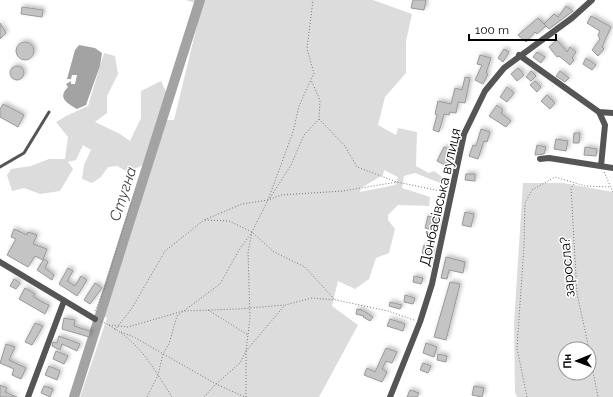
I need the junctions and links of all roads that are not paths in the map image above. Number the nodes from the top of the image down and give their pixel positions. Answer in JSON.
{"nodes":[{"id":1,"x":592,"y":0,"type":"edge"},
{"id":2,"x":520,"y":55,"type":"junction"},
{"id":3,"x":49,"y":112,"type":"dead end"},
{"id":4,"x":598,"y":112,"type":"junction"},
{"id":5,"x":613,"y":113,"type":"edge"},
{"id":6,"x":540,"y":158,"type":"dead end"},
{"id":7,"x":601,"y":166,"type":"junction"},
{"id":8,"x":0,"y":167,"type":"edge"},
{"id":9,"x":613,"y":168,"type":"edge"},
{"id":10,"x":0,"y":262,"type":"edge"},
{"id":11,"x":64,"y":300,"type":"junction"},
{"id":12,"x":93,"y":318,"type":"road end"},
{"id":13,"x":28,"y":397,"type":"edge"},
{"id":14,"x":390,"y":397,"type":"edge"}],
"edges":[{"from":1,"to":2,"type":"street","name":"Донбасівська вулиця"},
{"from":2,"to":4,"type":"street"},
{"from":2,"to":14,"type":"street","name":"Донбасівська вулиця"},
{"from":3,"to":8,"type":"lane"},
{"from":4,"to":5,"type":"street"},
{"from":4,"to":7,"type":"street"},
{"from":6,"to":7,"type":"street"},
{"from":7,"to":9,"type":"street"},
{"from":10,"to":11,"type":"street"},
{"from":11,"to":12,"type":"street"},
{"from":11,"to":13,"type":"street"}]}
